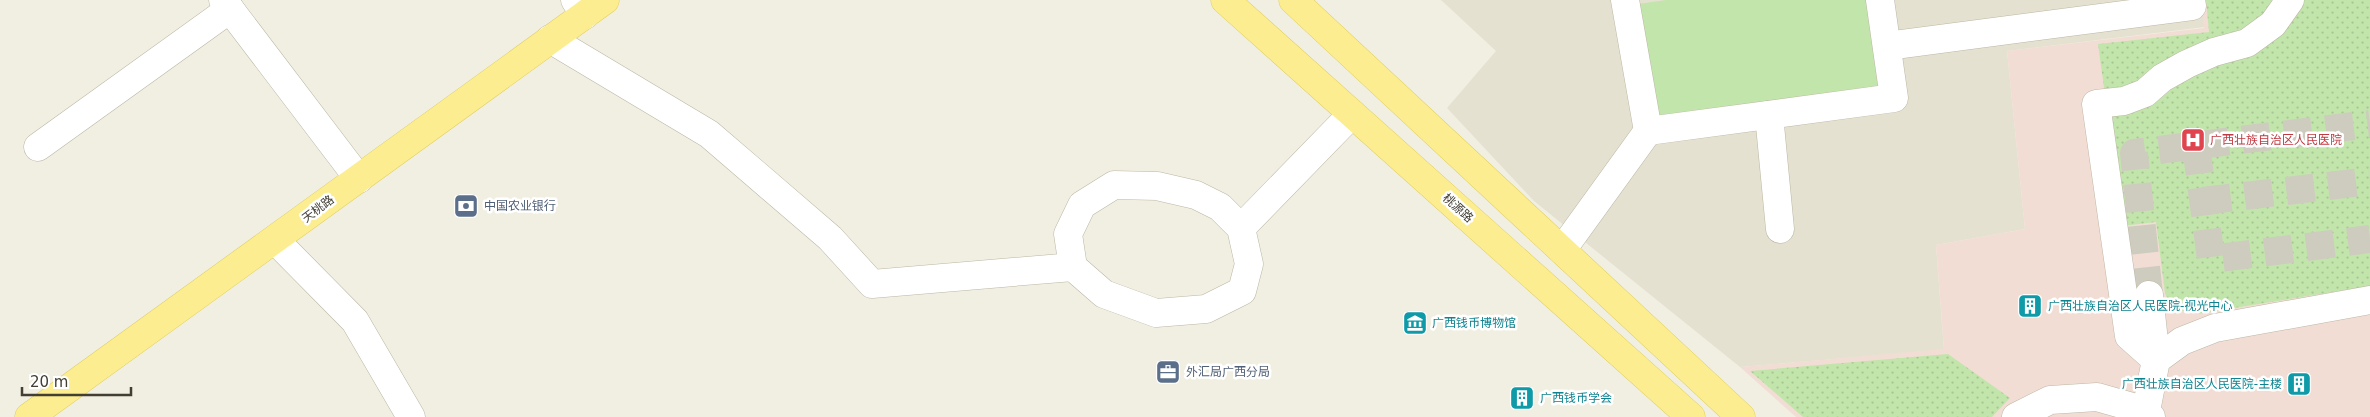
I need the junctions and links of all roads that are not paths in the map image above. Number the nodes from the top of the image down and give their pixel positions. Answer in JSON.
{"nodes":[{"id":1,"x":1225,"y":0,"type":"edge"},
{"id":2,"x":1293,"y":0,"type":"edge"},
{"id":3,"x":1625,"y":0,"type":"edge"},
{"id":4,"x":1880,"y":0,"type":"edge"},
{"id":5,"x":2191,"y":0,"type":"edge"},
{"id":6,"x":2290,"y":0,"type":"edge"},
{"id":7,"x":226,"y":5,"type":"edge"},
{"id":8,"x":588,"y":5,"type":"edge"},
{"id":9,"x":550,"y":40,"type":"junction"},
{"id":10,"x":1887,"y":46,"type":"junction"},
{"id":11,"x":1352,"y":114,"type":"junction"},
{"id":12,"x":1769,"y":115,"type":"junction"},
{"id":13,"x":1648,"y":132,"type":"junction"},
{"id":14,"x":38,"y":147,"type":"dead end"},
{"id":15,"x":359,"y":179,"type":"junction"},
{"id":16,"x":1241,"y":228,"type":"junction"},
{"id":17,"x":1780,"y":229,"type":"dead end"},
{"id":18,"x":276,"y":241,"type":"junction"},
{"id":19,"x":1562,"y":250,"type":"junction"},
{"id":20,"x":1073,"y":268,"type":"junction"},
{"id":21,"x":2150,"y":295,"type":"tunnel mouth"},
{"id":22,"x":2370,"y":300,"type":"edge"},
{"id":23,"x":2156,"y":360,"type":"junction"},
{"id":24,"x":2148,"y":414,"type":"edge"},
{"id":25,"x":29,"y":417,"type":"edge"},
{"id":26,"x":411,"y":417,"type":"edge"},
{"id":27,"x":1691,"y":417,"type":"edge"},
{"id":28,"x":1741,"y":417,"type":"edge"},
{"id":29,"x":2016,"y":417,"type":"edge"}],
"edges":[{"from":1,"to":11,"type":"main road","name":"桃源路"},
{"from":2,"to":19,"type":"main road"},
{"from":3,"to":13,"type":"lane"},
{"from":4,"to":10,"type":"lane"},
{"from":5,"to":10,"type":"lane"},
{"from":6,"to":23,"type":"lane"},
{"from":7,"to":14,"type":"lane"},
{"from":7,"to":15,"type":"lane"},
{"from":8,"to":9,"type":"main road","name":"天桃路"},
{"from":9,"to":15,"type":"main road","name":"天桃路"},
{"from":9,"to":20,"type":"lane"},
{"from":10,"to":12,"type":"lane"},
{"from":11,"to":16,"type":"lane"},
{"from":11,"to":27,"type":"main road","name":"桃源路"},
{"from":12,"to":13,"type":"lane"},
{"from":12,"to":17,"type":"lane"},
{"from":13,"to":19,"type":"lane"},
{"from":15,"to":18,"type":"main road","name":"天桃路"},
{"from":16,"to":20,"type":"lane"},
{"from":16,"to":20,"type":"lane"},
{"from":18,"to":25,"type":"main road","name":"天桃路"},
{"from":18,"to":26,"type":"lane"},
{"from":19,"to":28,"type":"main road"},
{"from":21,"to":23,"type":"lane"},
{"from":22,"to":23,"type":"lane"},
{"from":23,"to":24,"type":"lane"},
{"from":24,"to":29,"type":"lane"}]}
